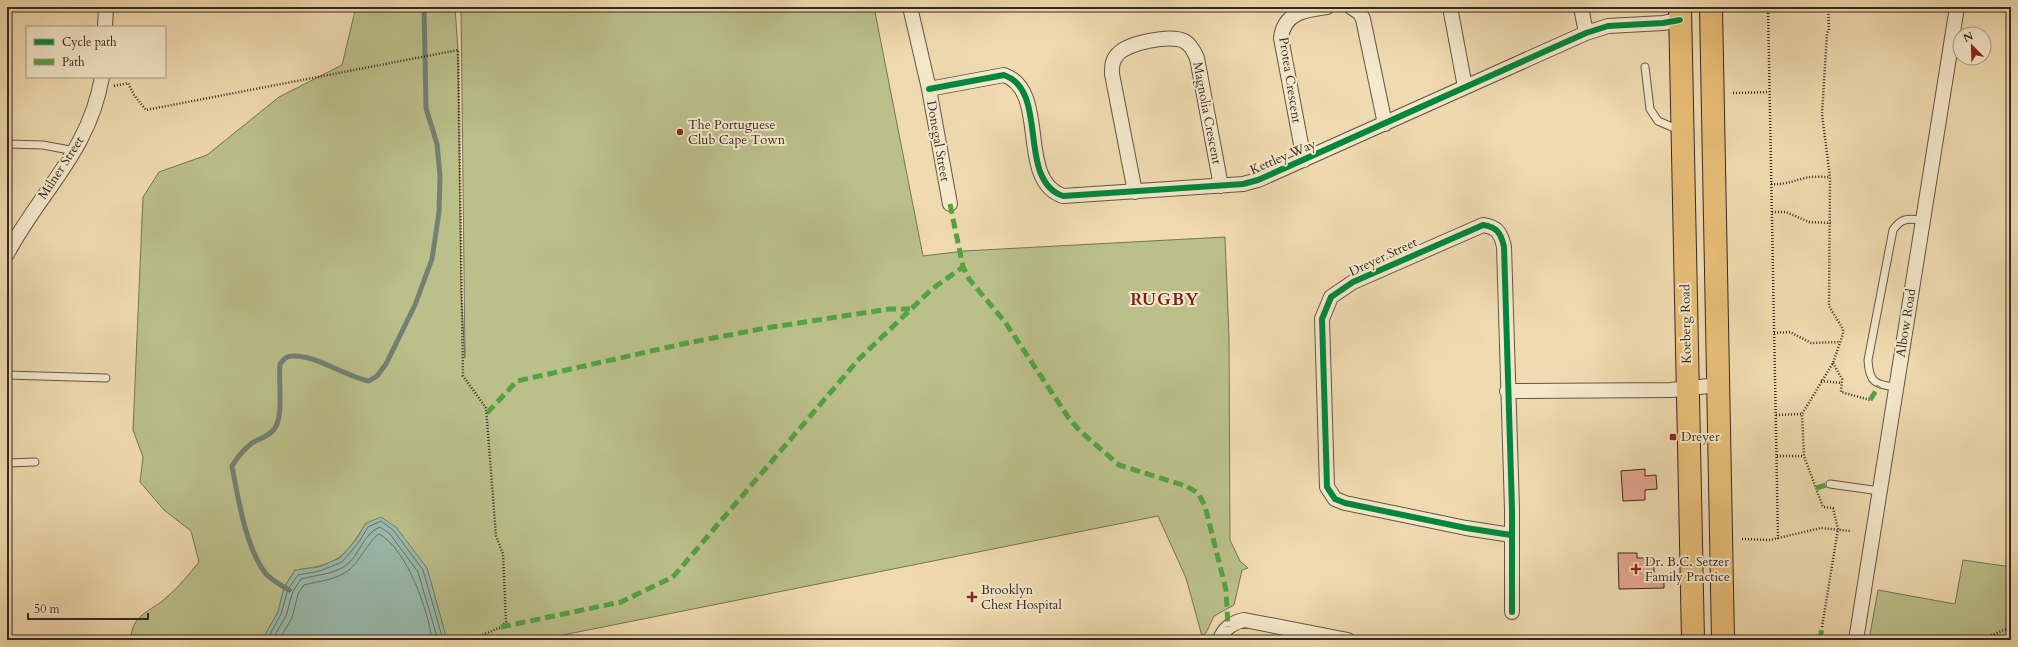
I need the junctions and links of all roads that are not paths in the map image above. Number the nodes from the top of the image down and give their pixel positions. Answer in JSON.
{"nodes":[{"id":1,"x":106,"y":7,"type":"edge"},
{"id":2,"x":910,"y":7,"type":"edge"},
{"id":3,"x":1327,"y":7,"type":"edge"},
{"id":4,"x":1351,"y":7,"type":"edge"},
{"id":5,"x":1450,"y":7,"type":"edge"},
{"id":6,"x":1581,"y":7,"type":"edge"},
{"id":7,"x":1711,"y":7,"type":"edge"},
{"id":8,"x":1957,"y":7,"type":"edge"},
{"id":9,"x":1680,"y":14,"type":"edge"},
{"id":10,"x":105,"y":26,"type":"edge"},
{"id":11,"x":1586,"y":33,"type":"junction"},
{"id":12,"x":1645,"y":67,"type":"dead end"},
{"id":13,"x":101,"y":83,"type":"edge"},
{"id":14,"x":1465,"y":87,"type":"junction"},
{"id":15,"x":929,"y":89,"type":"junction"},
{"id":16,"x":1385,"y":124,"type":"junction"},
{"id":17,"x":1683,"y":132,"type":"junction"},
{"id":18,"x":7,"y":144,"type":"edge"},
{"id":19,"x":75,"y":151,"type":"junction"},
{"id":20,"x":1304,"y":160,"type":"junction"},
{"id":21,"x":1220,"y":186,"type":"junction"},
{"id":22,"x":1135,"y":192,"type":"junction"},
{"id":23,"x":950,"y":204,"type":"dead end"},
{"id":24,"x":1923,"y":220,"type":"junction"},
{"id":25,"x":7,"y":254,"type":"edge"},
{"id":26,"x":7,"y":375,"type":"edge"},
{"id":27,"x":106,"y":378,"type":"dead end"},
{"id":28,"x":1718,"y":385,"type":"junction"},
{"id":29,"x":1688,"y":387,"type":"junction"},
{"id":30,"x":1896,"y":387,"type":"junction"},
{"id":31,"x":1507,"y":391,"type":"junction"},
{"id":32,"x":35,"y":462,"type":"dead end"},
{"id":33,"x":7,"y":463,"type":"edge"},
{"id":34,"x":1830,"y":484,"type":"dead end"},
{"id":35,"x":1880,"y":491,"type":"junction"},
{"id":36,"x":1511,"y":535,"type":"junction"},
{"id":37,"x":1512,"y":612,"type":"dead end"},
{"id":38,"x":1220,"y":640,"type":"edge"},
{"id":39,"x":1348,"y":640,"type":"edge"},
{"id":40,"x":1693,"y":640,"type":"edge"},
{"id":41,"x":1723,"y":640,"type":"edge"},
{"id":42,"x":1856,"y":640,"type":"edge"}],
"edges":[{"from":1,"to":10,"type":"street"},
{"from":2,"to":15,"type":"street","name":"Donegal Street"},
{"from":3,"to":20,"type":"street","name":"Protea Crescent"},
{"from":4,"to":16,"type":"street"},
{"from":5,"to":14,"type":"street"},
{"from":6,"to":11,"type":"street"},
{"from":7,"to":28,"type":"main road"},
{"from":8,"to":24,"type":"street","name":"Albow Road"},
{"from":9,"to":11,"type":"street","name":"Kettley Way"},
{"from":9,"to":17,"type":"main road","name":"Koeberg Road"},
{"from":11,"to":14,"type":"street","name":"Kettley Way"},
{"from":12,"to":17,"type":"lane"},
{"from":13,"to":19,"type":"street","name":"Milner Street"},
{"from":14,"to":16,"type":"street","name":"Kettley Way"},
{"from":15,"to":22,"type":"street","name":"Kettley Way"},
{"from":15,"to":23,"type":"street","name":"Donegal Street"},
{"from":16,"to":20,"type":"street","name":"Kettley Way"},
{"from":17,"to":29,"type":"main road","name":"Koeberg Road"},
{"from":18,"to":19,"type":"lane"},
{"from":19,"to":25,"type":"street","name":"Milner Street"},
{"from":20,"to":21,"type":"street","name":"Kettley Way"},
{"from":21,"to":22,"type":"street","name":"Kettley Way"},
{"from":21,"to":22,"type":"street","name":"Magnolia Crescent"},
{"from":24,"to":30,"type":"street","name":"Albow Road"},
{"from":24,"to":30,"type":"lane"},
{"from":26,"to":27,"type":"lane"},
{"from":28,"to":29,"type":"street"},
{"from":28,"to":41,"type":"main road"},
{"from":29,"to":31,"type":"street"},
{"from":29,"to":40,"type":"main road","name":"Koeberg Road"},
{"from":30,"to":35,"type":"street","name":"Albow Road"},
{"from":31,"to":36,"type":"street","name":"Dreyer Street"},
{"from":31,"to":36,"type":"street","name":"Dreyer Street"},
{"from":32,"to":33,"type":"lane"},
{"from":34,"to":35,"type":"lane"},
{"from":35,"to":42,"type":"street","name":"Albow Road"},
{"from":36,"to":37,"type":"street","name":"Dreyer Street"},
{"from":38,"to":39,"type":"street"}]}
